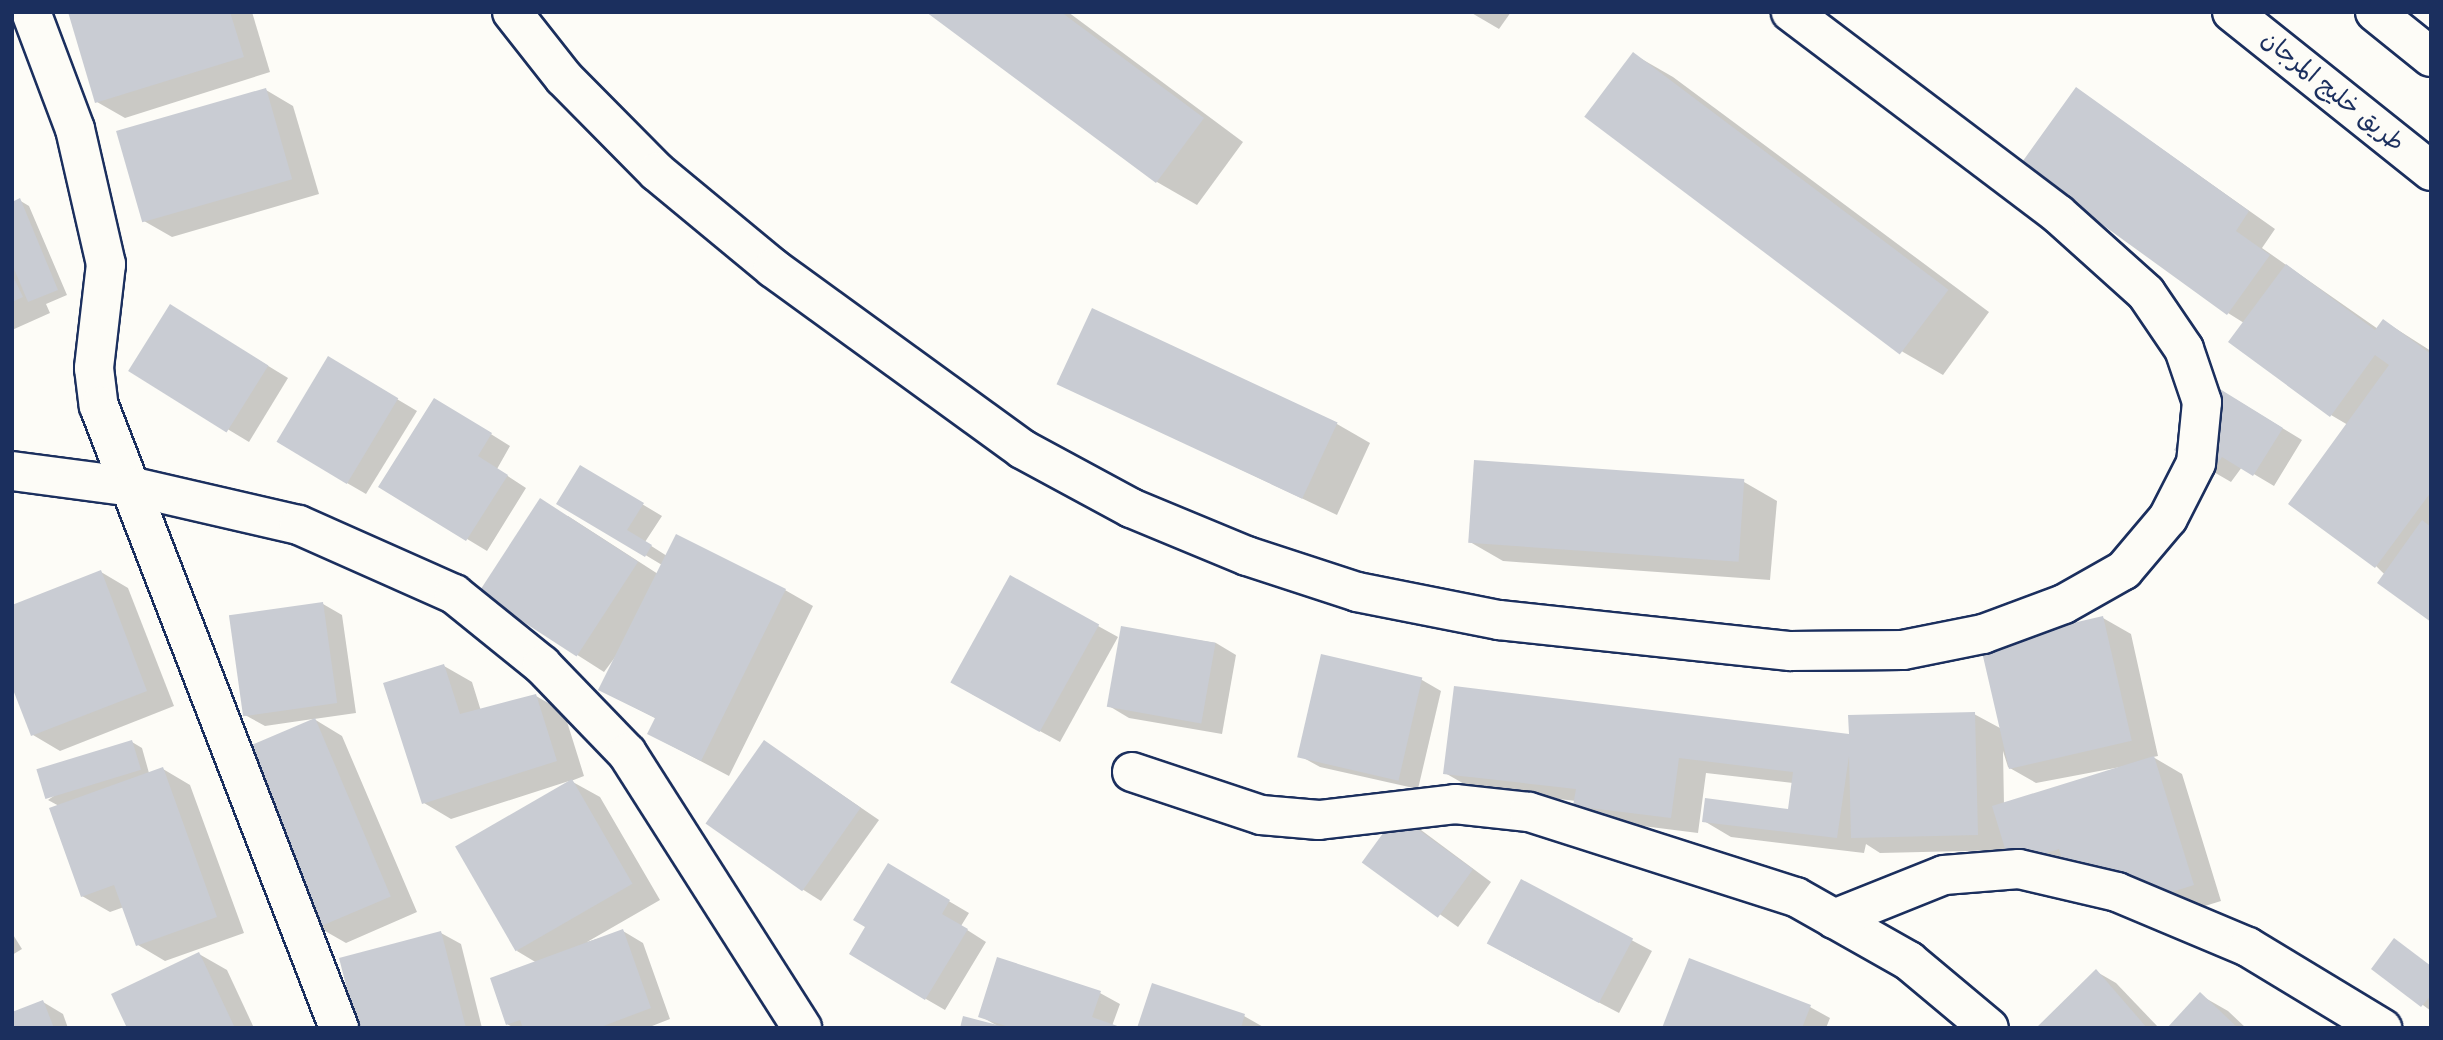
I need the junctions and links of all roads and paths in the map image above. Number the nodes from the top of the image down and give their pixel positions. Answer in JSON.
{"nodes":[{"id":1,"x":31,"y":12,"type":"edge"},
{"id":2,"x":512,"y":12,"type":"edge"},
{"id":3,"x":1791,"y":12,"type":"edge"},
{"id":4,"x":2232,"y":12,"type":"edge"},
{"id":5,"x":2375,"y":12,"type":"edge"},
{"id":6,"x":2431,"y":57,"type":"edge"},
{"id":7,"x":2431,"y":171,"type":"edge"},
{"id":8,"x":12,"y":471,"type":"edge"},
{"id":9,"x":134,"y":487,"type":"junction"},
{"id":10,"x":1132,"y":772,"type":"dead end"},
{"id":11,"x":1834,"y":919,"type":"junction"},
{"id":12,"x":339,"y":1028,"type":"edge"},
{"id":13,"x":802,"y":1028,"type":"edge"},
{"id":14,"x":1989,"y":1028,"type":"edge"},
{"id":15,"x":2382,"y":1028,"type":"edge"}],
"edges":[{"from":1,"to":9,"type":"street"},
{"from":2,"to":3,"type":"street"},
{"from":4,"to":7,"type":"street","name":"طريق خليج المرجان"},
{"from":5,"to":6,"type":"street"},
{"from":8,"to":9,"type":"street"},
{"from":9,"to":12,"type":"street"},
{"from":9,"to":13,"type":"street"},
{"from":10,"to":11,"type":"street"},
{"from":11,"to":14,"type":"street"},
{"from":11,"to":15,"type":"street"}]}
